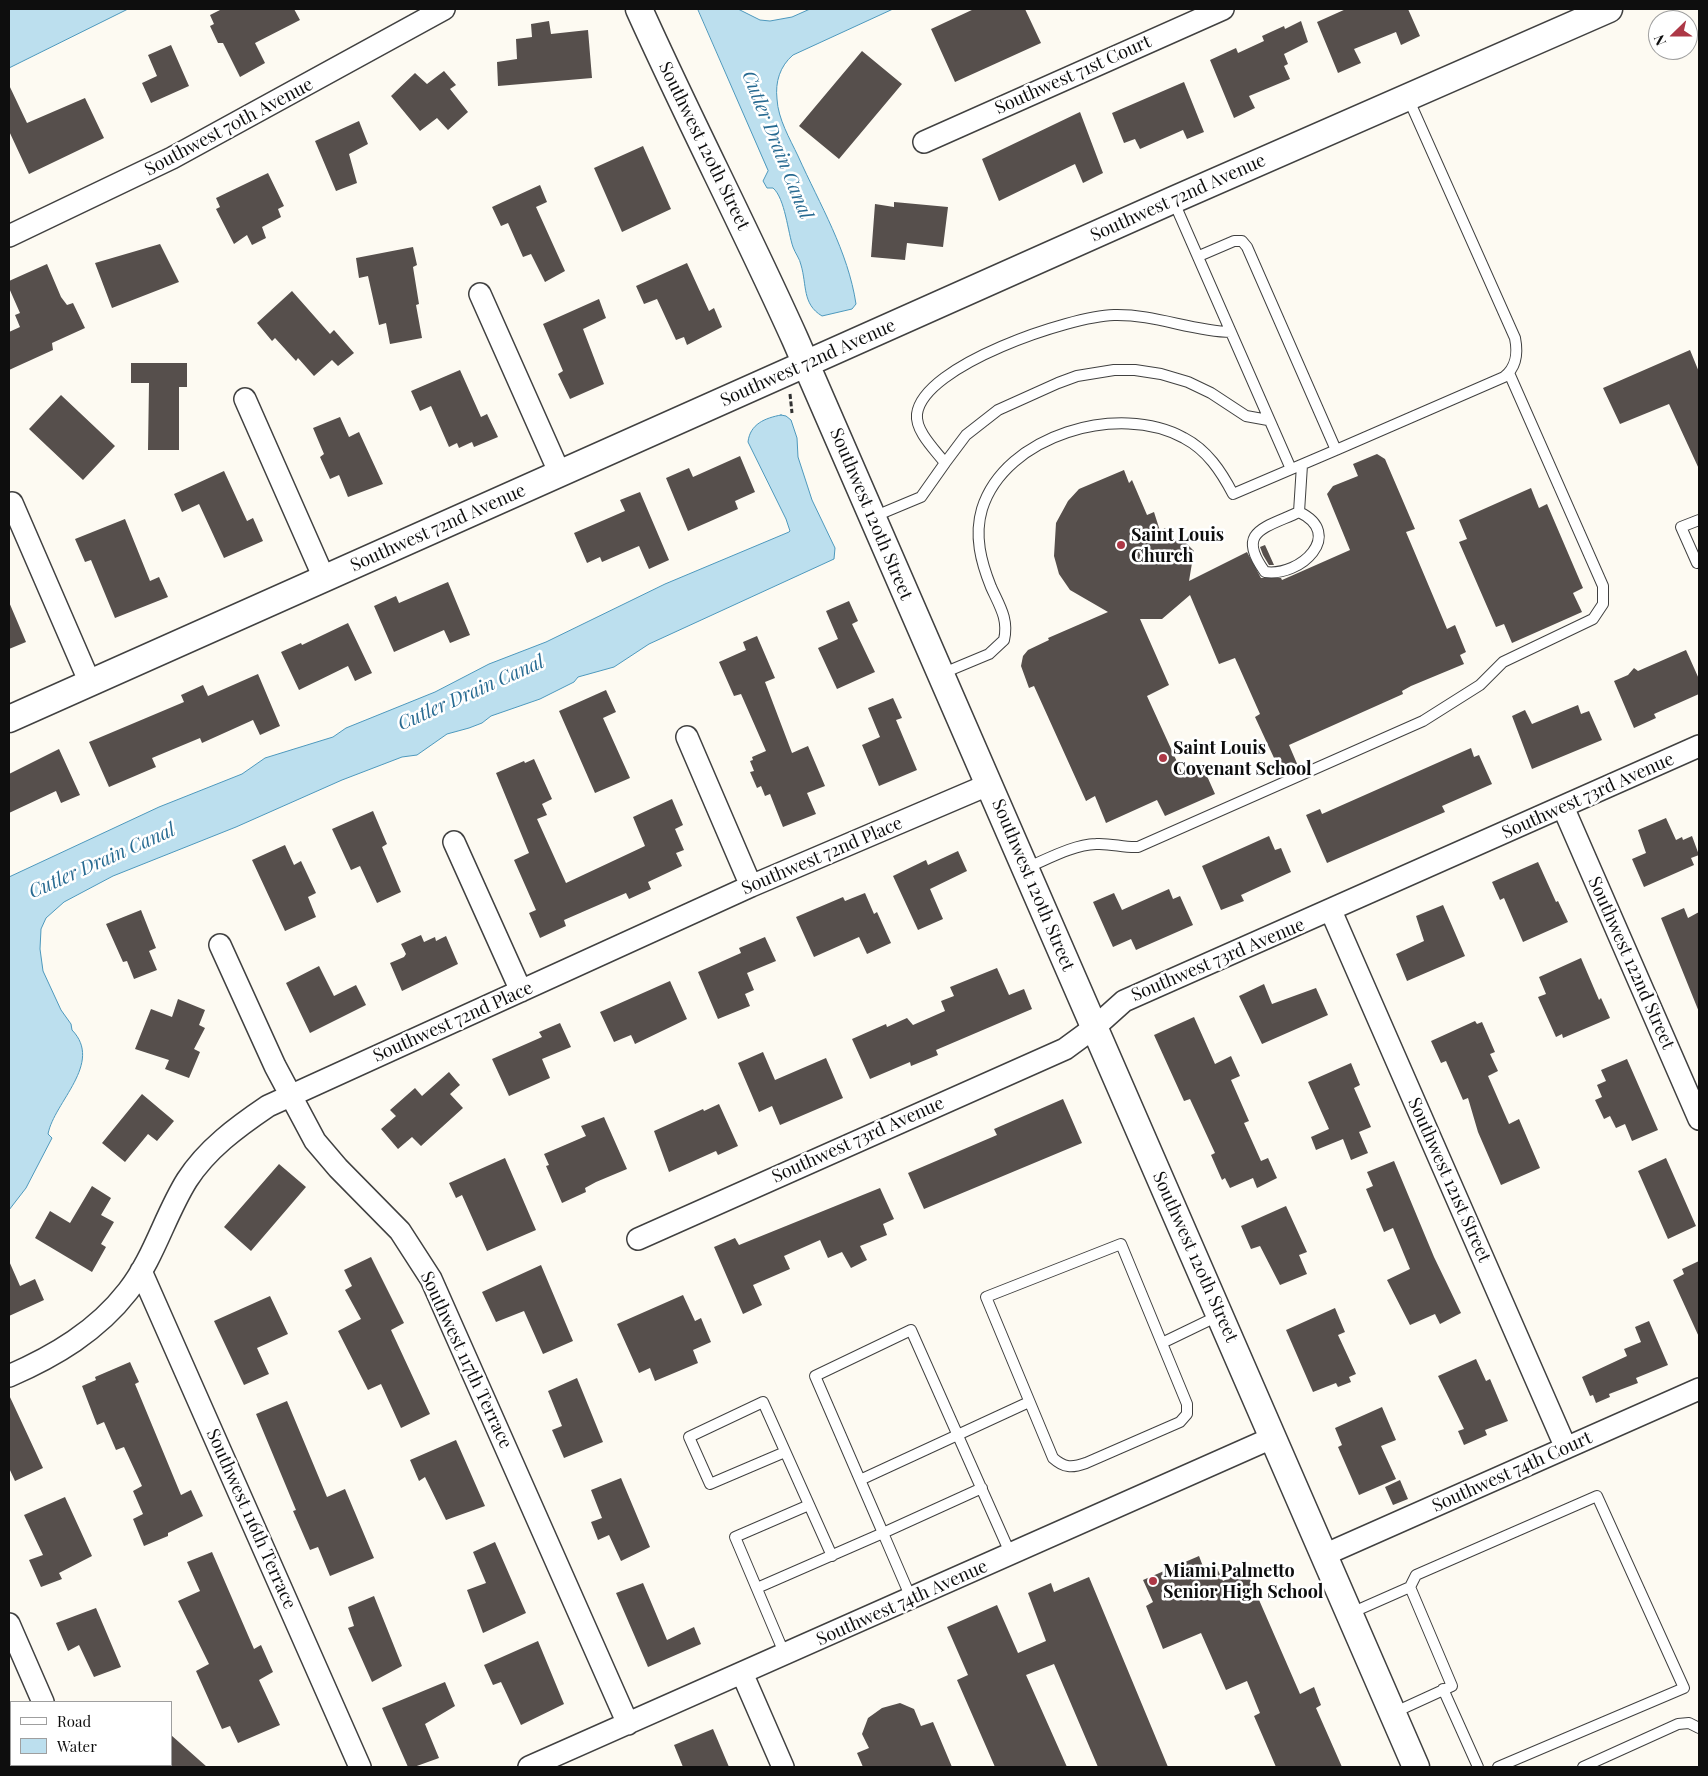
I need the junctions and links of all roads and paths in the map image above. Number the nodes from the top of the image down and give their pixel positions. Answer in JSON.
{"nodes":[{"id":1,"x":444,"y":9,"type":"edge"},
{"id":2,"x":639,"y":9,"type":"edge"},
{"id":3,"x":1223,"y":9,"type":"edge"},
{"id":4,"x":1609,"y":9,"type":"edge"},
{"id":5,"x":1408,"y":98,"type":"junction"},
{"id":6,"x":924,"y":142,"type":"dead end"},
{"id":7,"x":1173,"y":200,"type":"junction"},
{"id":8,"x":9,"y":236,"type":"edge"},
{"id":9,"x":1199,"y":256,"type":"junction"},
{"id":10,"x":480,"y":294,"type":"dead end"},
{"id":11,"x":1231,"y":332,"type":"junction"},
{"id":12,"x":806,"y":364,"type":"junction"},
{"id":13,"x":1510,"y":373,"type":"junction"},
{"id":14,"x":790,"y":393,"type":"dead end"},
{"id":15,"x":245,"y":399,"type":"dead end"},
{"id":16,"x":792,"y":413,"type":"dead end"},
{"id":17,"x":1268,"y":420,"type":"junction"},
{"id":18,"x":1336,"y":450,"type":"junction"},
{"id":19,"x":945,"y":463,"type":"junction"},
{"id":20,"x":1302,"y":464,"type":"junction"},
{"id":21,"x":1290,"y":469,"type":"junction"},
{"id":22,"x":560,"y":474,"type":"junction"},
{"id":23,"x":12,"y":503,"type":"dead end"},
{"id":24,"x":1298,"y":512,"type":"junction"},
{"id":25,"x":872,"y":518,"type":"junction"},
{"id":26,"x":1699,"y":520,"type":"edge"},
{"id":27,"x":1699,"y":562,"type":"edge"},
{"id":28,"x":324,"y":578,"type":"junction"},
{"id":29,"x":940,"y":674,"type":"junction"},
{"id":30,"x":90,"y":683,"type":"junction"},
{"id":31,"x":9,"y":719,"type":"edge"},
{"id":32,"x":687,"y":737,"type":"dead end"},
{"id":33,"x":1699,"y":746,"type":"edge"},
{"id":34,"x":990,"y":784,"type":"junction"},
{"id":35,"x":1563,"y":807,"type":"junction"},
{"id":36,"x":454,"y":842,"type":"dead end"},
{"id":37,"x":1026,"y":868,"type":"junction"},
{"id":38,"x":751,"y":886,"type":"junction"},
{"id":39,"x":1331,"y":911,"type":"junction"},
{"id":40,"x":220,"y":945,"type":"dead end"},
{"id":41,"x":521,"y":991,"type":"junction"},
{"id":42,"x":1095,"y":1027,"type":"junction"},
{"id":43,"x":290,"y":1096,"type":"junction"},
{"id":44,"x":1699,"y":1119,"type":"edge"},
{"id":45,"x":638,"y":1239,"type":"dead end"},
{"id":46,"x":141,"y":1271,"type":"junction"},
{"id":47,"x":1221,"y":1315,"type":"junction"},
{"id":48,"x":1162,"y":1343,"type":"junction"},
{"id":49,"x":9,"y":1376,"type":"edge"},
{"id":50,"x":1699,"y":1389,"type":"edge"},
{"id":51,"x":1029,"y":1402,"type":"junction"},
{"id":52,"x":958,"y":1435,"type":"junction"},
{"id":53,"x":1274,"y":1437,"type":"junction"},
{"id":54,"x":1566,"y":1448,"type":"junction"},
{"id":55,"x":785,"y":1452,"type":"junction"},
{"id":56,"x":860,"y":1480,"type":"junction"},
{"id":57,"x":982,"y":1488,"type":"junction"},
{"id":58,"x":809,"y":1505,"type":"junction"},
{"id":59,"x":883,"y":1533,"type":"junction"},
{"id":60,"x":1011,"y":1555,"type":"junction"},
{"id":61,"x":1324,"y":1555,"type":"junction"},
{"id":62,"x":832,"y":1556,"type":"junction"},
{"id":63,"x":1410,"y":1587,"type":"junction"},
{"id":64,"x":757,"y":1588,"type":"junction"},
{"id":65,"x":911,"y":1598,"type":"junction"},
{"id":66,"x":1350,"y":1613,"type":"junction"},
{"id":67,"x":9,"y":1624,"type":"edge"},
{"id":68,"x":785,"y":1655,"type":"junction"},
{"id":69,"x":742,"y":1673,"type":"junction"},
{"id":70,"x":1443,"y":1690,"type":"junction"},
{"id":71,"x":43,"y":1701,"type":"edge"},
{"id":72,"x":1393,"y":1713,"type":"junction"},
{"id":73,"x":628,"y":1724,"type":"junction"},
{"id":74,"x":1699,"y":1728,"type":"edge"},
{"id":75,"x":360,"y":1767,"type":"edge"},
{"id":76,"x":529,"y":1767,"type":"edge"},
{"id":77,"x":783,"y":1767,"type":"edge"},
{"id":78,"x":1416,"y":1767,"type":"edge"},
{"id":79,"x":1478,"y":1767,"type":"edge"},
{"id":80,"x":1498,"y":1767,"type":"edge"},
{"id":81,"x":1583,"y":1767,"type":"edge"}],
"edges":[{"from":1,"to":8,"type":"street","name":"Southwest 70th Avenue"},
{"from":2,"to":12,"type":"street","name":"Southwest 120th Street"},
{"from":3,"to":6,"type":"street","name":"Southwest 71st Court"},
{"from":4,"to":5,"type":"street","name":"Southwest 72nd Avenue"},
{"from":5,"to":7,"type":"street","name":"Southwest 72nd Avenue"},
{"from":5,"to":13,"type":"lane"},
{"from":7,"to":9,"type":"lane"},
{"from":7,"to":12,"type":"street","name":"Southwest 72nd Avenue"},
{"from":9,"to":11,"type":"lane"},
{"from":9,"to":18,"type":"lane"},
{"from":10,"to":22,"type":"street"},
{"from":11,"to":17,"type":"lane"},
{"from":11,"to":19,"type":"lane"},
{"from":12,"to":22,"type":"street","name":"Southwest 72nd Avenue"},
{"from":12,"to":25,"type":"street","name":"Southwest 120th Street"},
{"from":13,"to":18,"type":"lane"},
{"from":13,"to":37,"type":"lane"},
{"from":14,"to":16,"type":"path"},
{"from":15,"to":28,"type":"street"},
{"from":17,"to":19,"type":"lane"},
{"from":17,"to":21,"type":"lane"},
{"from":18,"to":20,"type":"lane"},
{"from":19,"to":25,"type":"lane"},
{"from":20,"to":21,"type":"lane"},
{"from":20,"to":24,"type":"lane"},
{"from":21,"to":29,"type":"lane"},
{"from":22,"to":28,"type":"street","name":"Southwest 72nd Avenue"},
{"from":23,"to":30,"type":"street"},
{"from":24,"to":24,"type":"lane"},
{"from":25,"to":29,"type":"street","name":"Southwest 120th Street"},
{"from":26,"to":27,"type":"lane"},
{"from":28,"to":30,"type":"street","name":"Southwest 72nd Avenue"},
{"from":29,"to":34,"type":"street","name":"Southwest 120th Street"},
{"from":30,"to":31,"type":"street","name":"Southwest 72nd Avenue"},
{"from":32,"to":38,"type":"street"},
{"from":33,"to":35,"type":"street","name":"Southwest 73rd Avenue"},
{"from":34,"to":37,"type":"street","name":"Southwest 120th Street"},
{"from":34,"to":38,"type":"street","name":"Southwest 72nd Place"},
{"from":35,"to":39,"type":"street","name":"Southwest 73rd Avenue"},
{"from":35,"to":44,"type":"street","name":"Southwest 122nd Street"},
{"from":36,"to":41,"type":"street"},
{"from":37,"to":42,"type":"street","name":"Southwest 120th Street"},
{"from":38,"to":41,"type":"street","name":"Southwest 72nd Place"},
{"from":39,"to":42,"type":"street","name":"Southwest 73rd Avenue"},
{"from":39,"to":54,"type":"street","name":"Southwest 121st Street"},
{"from":40,"to":43,"type":"street","name":"Southwest 117th Terrace"},
{"from":41,"to":43,"type":"street","name":"Southwest 72nd Place"},
{"from":42,"to":45,"type":"street","name":"Southwest 73rd Avenue"},
{"from":42,"to":47,"type":"street","name":"Southwest 120th Street"},
{"from":43,"to":46,"type":"street","name":"Southwest 72nd Place"},
{"from":43,"to":73,"type":"street","name":"Southwest 117th Terrace"},
{"from":46,"to":49,"type":"street","name":"Southwest 72nd Place"},
{"from":46,"to":75,"type":"street","name":"Southwest 116th Terrace"},
{"from":47,"to":48,"type":"lane"},
{"from":47,"to":53,"type":"street","name":"Southwest 120th Street"},
{"from":48,"to":51,"type":"lane"},
{"from":48,"to":51,"type":"lane"},
{"from":50,"to":54,"type":"street","name":"Southwest 74th Court"},
{"from":51,"to":52,"type":"lane"},
{"from":52,"to":56,"type":"lane"},
{"from":52,"to":56,"type":"lane"},
{"from":52,"to":57,"type":"lane"},
{"from":53,"to":60,"type":"street","name":"Southwest 74th Avenue"},
{"from":53,"to":61,"type":"street","name":"Southwest 120th Street"},
{"from":54,"to":61,"type":"street","name":"Southwest 74th Court"},
{"from":55,"to":55,"type":"lane"},
{"from":55,"to":58,"type":"lane"},
{"from":56,"to":59,"type":"lane"},
{"from":57,"to":59,"type":"lane"},
{"from":57,"to":60,"type":"lane"},
{"from":58,"to":62,"type":"lane"},
{"from":58,"to":64,"type":"lane"},
{"from":59,"to":62,"type":"lane"},
{"from":59,"to":65,"type":"lane"},
{"from":60,"to":65,"type":"street","name":"Southwest 74th Avenue"},
{"from":61,"to":66,"type":"street","name":"Southwest 120th Street"},
{"from":62,"to":64,"type":"lane"},
{"from":63,"to":66,"type":"lane"},
{"from":63,"to":70,"type":"lane"},
{"from":63,"to":80,"type":"lane"},
{"from":64,"to":68,"type":"lane"},
{"from":65,"to":68,"type":"street","name":"Southwest 74th Avenue"},
{"from":66,"to":72,"type":"street","name":"Southwest 120th Street"},
{"from":67,"to":71,"type":"street"},
{"from":68,"to":69,"type":"street","name":"Southwest 74th Avenue"},
{"from":69,"to":73,"type":"street","name":"Southwest 74th Avenue"},
{"from":69,"to":77,"type":"street"},
{"from":70,"to":72,"type":"lane"},
{"from":70,"to":79,"type":"lane"},
{"from":72,"to":78,"type":"street","name":"Southwest 120th Street"},
{"from":73,"to":76,"type":"street","name":"Southwest 74th Avenue"},
{"from":74,"to":81,"type":"lane"}]}
